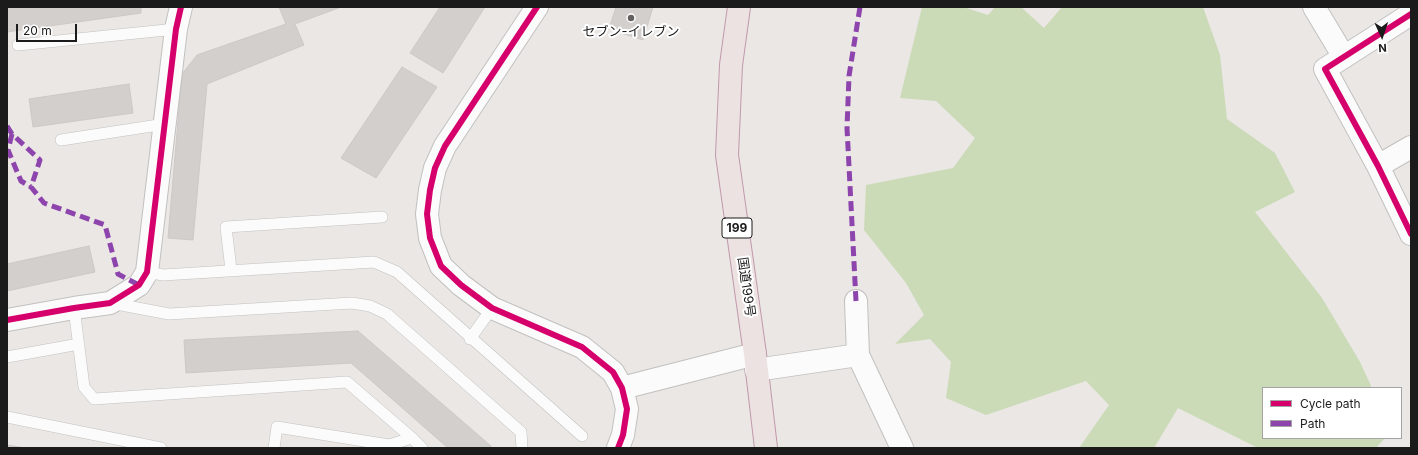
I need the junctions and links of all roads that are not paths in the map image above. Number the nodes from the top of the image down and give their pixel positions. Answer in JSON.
{"nodes":[{"id":1,"x":181,"y":7,"type":"edge"},
{"id":2,"x":537,"y":7,"type":"edge"},
{"id":3,"x":739,"y":7,"type":"edge"},
{"id":4,"x":1314,"y":7,"type":"edge"},
{"id":5,"x":1411,"y":14,"type":"edge"},
{"id":6,"x":176,"y":29,"type":"junction"},
{"id":7,"x":18,"y":45,"type":"dead end"},
{"id":8,"x":1344,"y":57,"type":"junction"},
{"id":9,"x":165,"y":124,"type":"junction"},
{"id":10,"x":61,"y":140,"type":"dead end"},
{"id":11,"x":1411,"y":147,"type":"edge"},
{"id":12,"x":1378,"y":166,"type":"junction"},
{"id":13,"x":382,"y":216,"type":"dead end"},
{"id":14,"x":1411,"y":234,"type":"edge"},
{"id":15,"x":231,"y":270,"type":"junction"},
{"id":16,"x":146,"y":272,"type":"junction"},
{"id":17,"x":856,"y":301,"type":"dead end"},
{"id":18,"x":110,"y":303,"type":"junction"},
{"id":19,"x":74,"y":308,"type":"junction"},
{"id":20,"x":492,"y":308,"type":"junction"},
{"id":21,"x":7,"y":320,"type":"edge"},
{"id":22,"x":470,"y":338,"type":"junction"},
{"id":23,"x":78,"y":344,"type":"junction"},
{"id":24,"x":858,"y":355,"type":"junction"},
{"id":25,"x":7,"y":357,"type":"edge"},
{"id":26,"x":756,"y":362,"type":"junction"},
{"id":27,"x":622,"y":388,"type":"junction"},
{"id":28,"x":7,"y":417,"type":"edge"},
{"id":29,"x":582,"y":436,"type":"dead end"},
{"id":30,"x":412,"y":438,"type":"junction"},
{"id":31,"x":161,"y":448,"type":"edge"},
{"id":32,"x":274,"y":448,"type":"edge"},
{"id":33,"x":422,"y":448,"type":"edge"},
{"id":34,"x":522,"y":448,"type":"edge"},
{"id":35,"x":618,"y":448,"type":"edge"},
{"id":36,"x":766,"y":448,"type":"edge"},
{"id":37,"x":902,"y":448,"type":"edge"}],
"edges":[{"from":1,"to":6,"type":"street"},
{"from":2,"to":20,"type":"street"},
{"from":3,"to":26,"type":"highway","name":"国道199号","number":"199"},
{"from":4,"to":8,"type":"street"},
{"from":5,"to":8,"type":"street"},
{"from":6,"to":7,"type":"lane"},
{"from":6,"to":9,"type":"street"},
{"from":8,"to":12,"type":"street"},
{"from":9,"to":10,"type":"lane"},
{"from":9,"to":16,"type":"street"},
{"from":11,"to":12,"type":"street"},
{"from":12,"to":14,"type":"street"},
{"from":13,"to":15,"type":"lane"},
{"from":15,"to":16,"type":"lane"},
{"from":15,"to":22,"type":"lane"},
{"from":16,"to":18,"type":"street"},
{"from":17,"to":24,"type":"street"},
{"from":18,"to":19,"type":"street"},
{"from":18,"to":34,"type":"lane"},
{"from":19,"to":21,"type":"street"},
{"from":19,"to":23,"type":"lane"},
{"from":20,"to":22,"type":"lane"},
{"from":20,"to":27,"type":"street"},
{"from":22,"to":29,"type":"lane"},
{"from":23,"to":25,"type":"lane"},
{"from":23,"to":30,"type":"lane"},
{"from":24,"to":26,"type":"street"},
{"from":24,"to":37,"type":"street"},
{"from":26,"to":27,"type":"street"},
{"from":26,"to":36,"type":"highway","name":"国道199号","number":"199"},
{"from":27,"to":35,"type":"street"},
{"from":28,"to":31,"type":"lane"},
{"from":30,"to":32,"type":"lane"},
{"from":30,"to":33,"type":"lane"}]}
